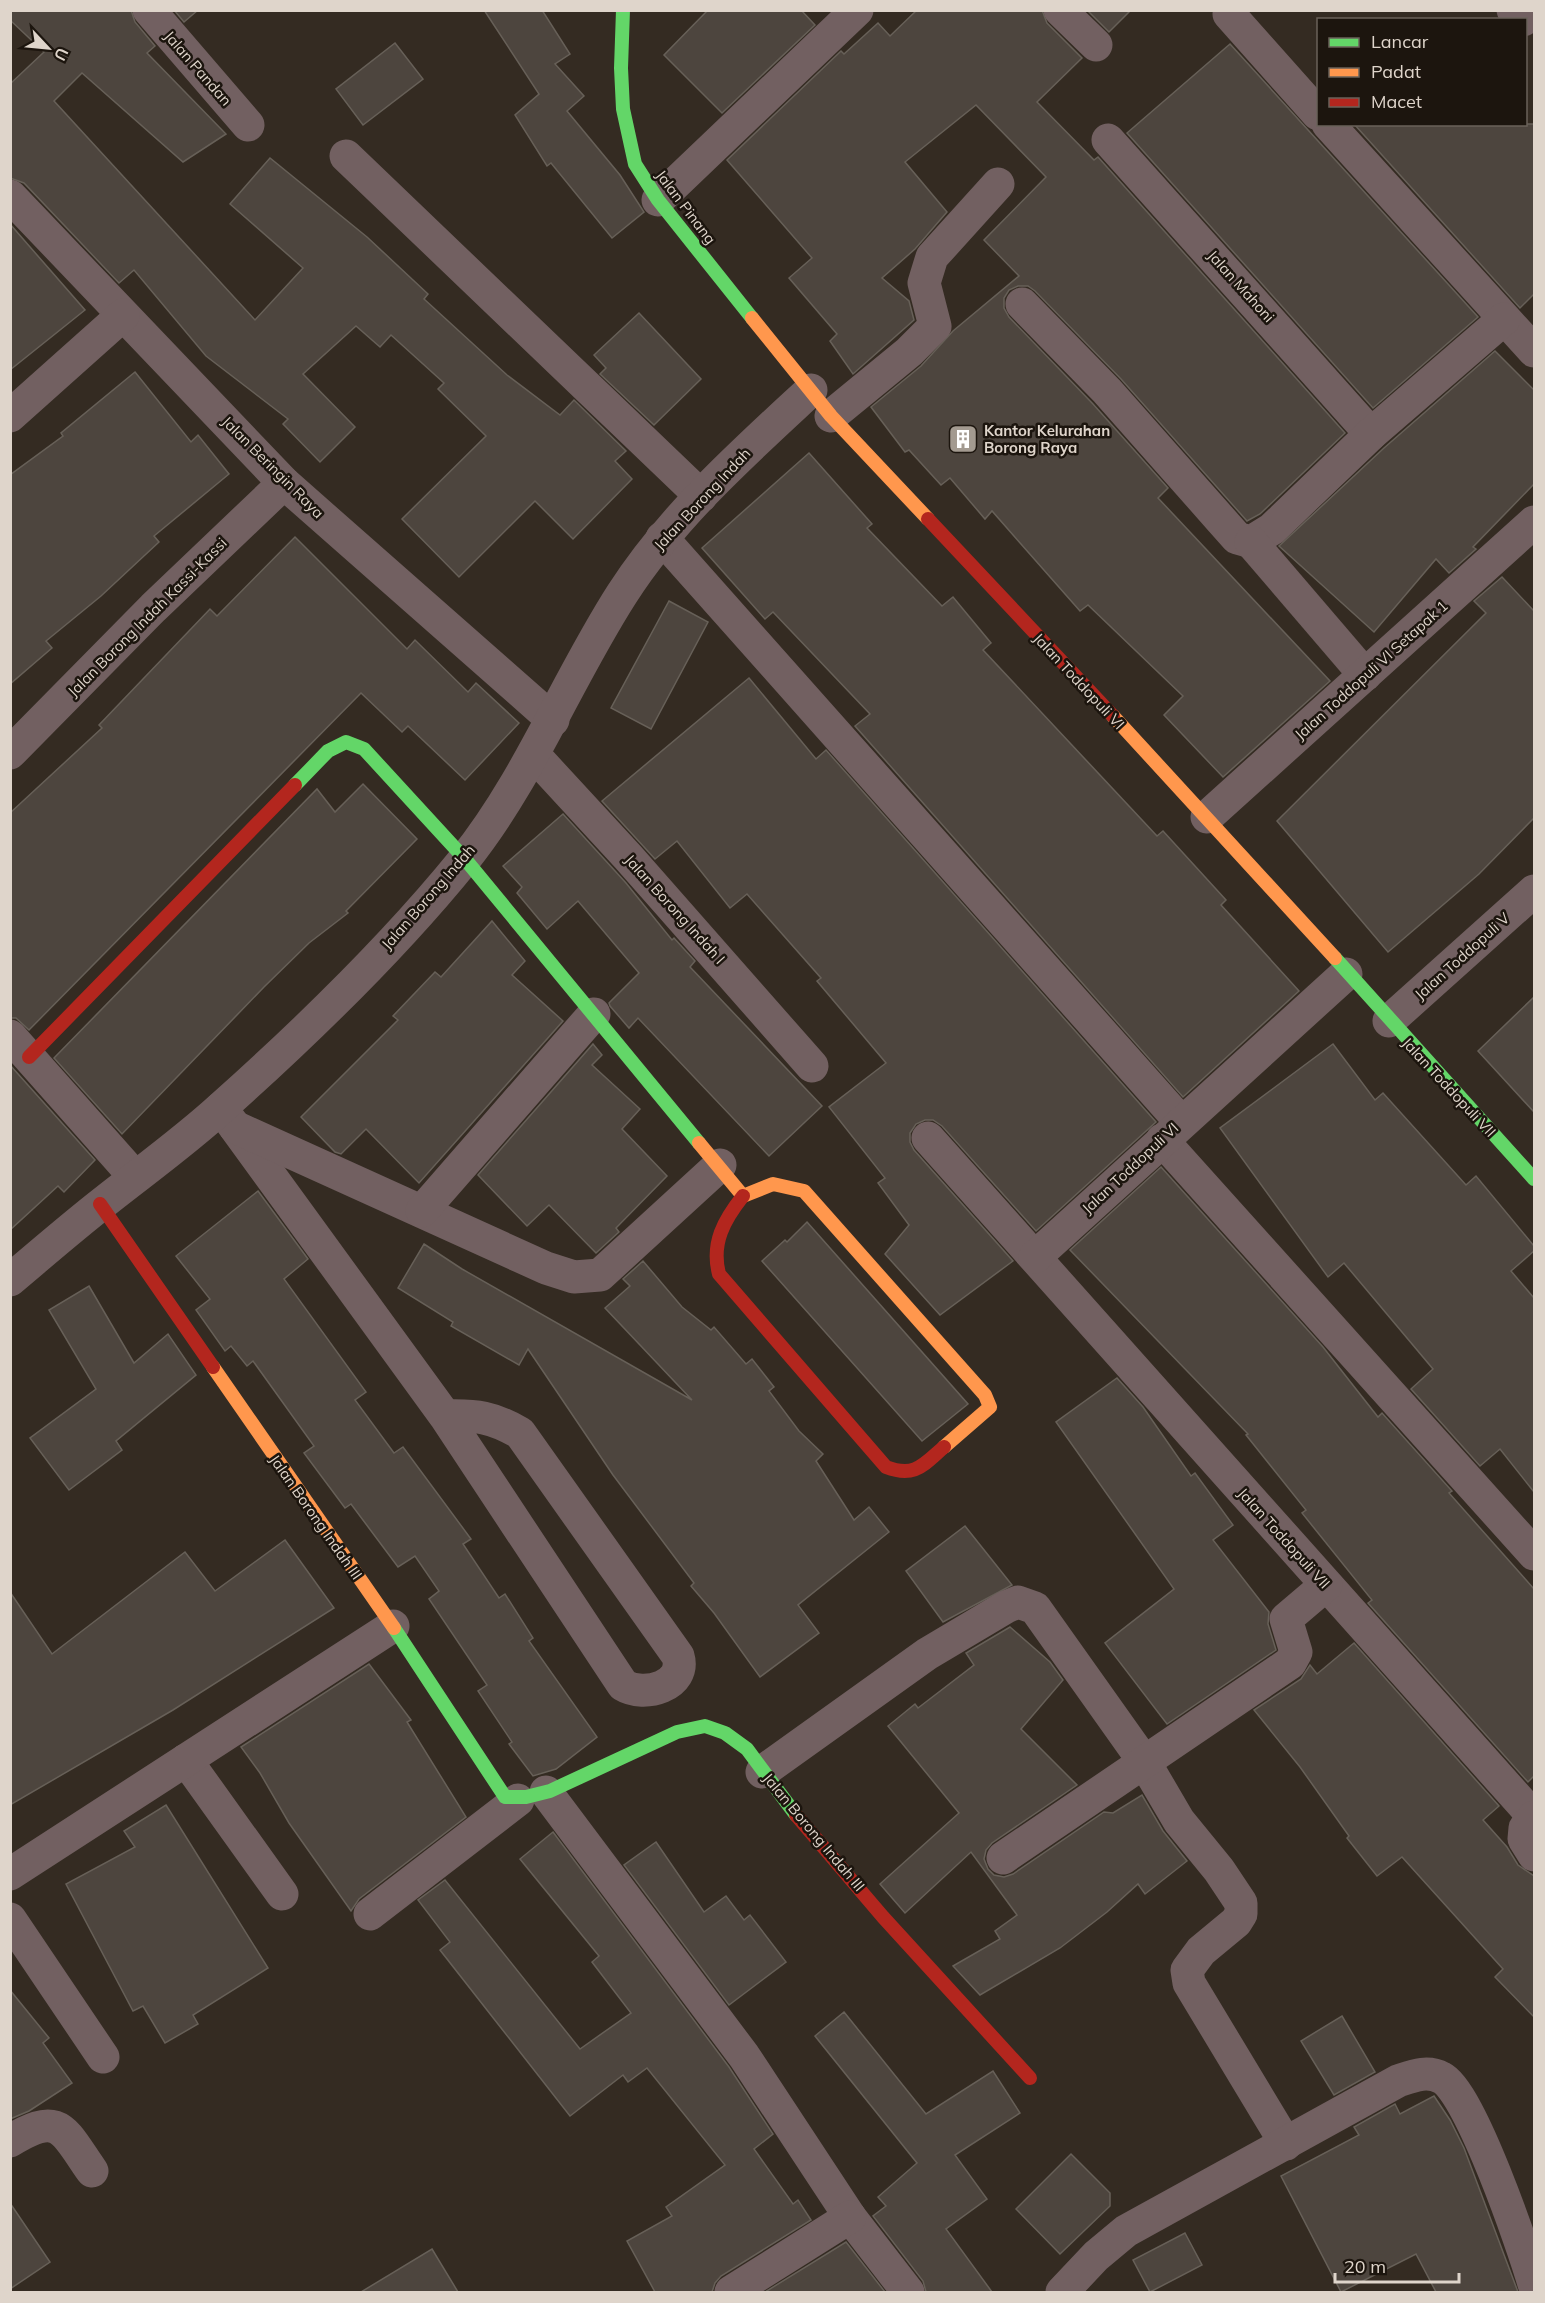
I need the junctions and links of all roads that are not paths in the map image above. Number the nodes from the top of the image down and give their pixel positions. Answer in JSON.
{"nodes":[{"id":1,"x":149,"y":10,"type":"edge"},
{"id":2,"x":623,"y":10,"type":"edge"},
{"id":3,"x":857,"y":10,"type":"edge"},
{"id":4,"x":1060,"y":10,"type":"edge"},
{"id":5,"x":1229,"y":14,"type":"dead end"},
{"id":6,"x":1096,"y":45,"type":"dead end"},
{"id":7,"x":1317,"y":113,"type":"edge"},
{"id":8,"x":248,"y":125,"type":"dead end"},
{"id":9,"x":1330,"y":126,"type":"edge"},
{"id":10,"x":1108,"y":140,"type":"dead end"},
{"id":11,"x":346,"y":156,"type":"dead end"},
{"id":12,"x":998,"y":184,"type":"dead end"},
{"id":13,"x":10,"y":196,"type":"edge"},
{"id":14,"x":658,"y":200,"type":"junction"},
{"id":15,"x":1022,"y":304,"type":"dead end"},
{"id":16,"x":123,"y":315,"type":"junction"},
{"id":17,"x":1504,"y":319,"type":"junction"},
{"id":18,"x":1534,"y":351,"type":"edge"},
{"id":19,"x":810,"y":390,"type":"junction"},
{"id":20,"x":10,"y":416,"type":"edge"},
{"id":21,"x":831,"y":416,"type":"junction"},
{"id":22,"x":1371,"y":434,"type":"junction"},
{"id":23,"x":284,"y":483,"type":"junction"},
{"id":24,"x":701,"y":496,"type":"junction"},
{"id":25,"x":1534,"y":522,"type":"edge"},
{"id":26,"x":662,"y":538,"type":"junction"},
{"id":27,"x":1251,"y":542,"type":"junction"},
{"id":28,"x":1365,"y":675,"type":"junction"},
{"id":29,"x":553,"y":720,"type":"junction"},
{"id":30,"x":10,"y":753,"type":"edge"},
{"id":31,"x":534,"y":755,"type":"junction"},
{"id":32,"x":1207,"y":817,"type":"junction"},
{"id":33,"x":465,"y":859,"type":"junction"},
{"id":34,"x":1534,"y":891,"type":"edge"},
{"id":35,"x":1346,"y":974,"type":"junction"},
{"id":36,"x":594,"y":1014,"type":"junction"},
{"id":37,"x":1389,"y":1021,"type":"junction"},
{"id":38,"x":20,"y":1046,"type":"edge"},
{"id":39,"x":813,"y":1066,"type":"dead end"},
{"id":40,"x":228,"y":1118,"type":"junction"},
{"id":41,"x":1171,"y":1131,"type":"junction"},
{"id":42,"x":928,"y":1138,"type":"dead end"},
{"id":43,"x":720,"y":1165,"type":"junction"},
{"id":44,"x":135,"y":1177,"type":"junction"},
{"id":45,"x":1534,"y":1179,"type":"edge"},
{"id":46,"x":743,"y":1196,"type":"junction"},
{"id":47,"x":100,"y":1204,"type":"junction"},
{"id":48,"x":422,"y":1211,"type":"junction"},
{"id":49,"x":1035,"y":1257,"type":"junction"},
{"id":50,"x":10,"y":1280,"type":"edge"},
{"id":51,"x":445,"y":1416,"type":"junction"},
{"id":52,"x":1534,"y":1554,"type":"edge"},
{"id":53,"x":1326,"y":1585,"type":"junction"},
{"id":54,"x":393,"y":1626,"type":"junction"},
{"id":55,"x":186,"y":1760,"type":"junction"},
{"id":56,"x":1145,"y":1763,"type":"junction"},
{"id":57,"x":762,"y":1772,"type":"junction"},
{"id":58,"x":532,"y":1796,"type":"junction"},
{"id":59,"x":1534,"y":1817,"type":"edge"},
{"id":60,"x":1534,"y":1855,"type":"edge"},
{"id":61,"x":1002,"y":1858,"type":"dead end"},
{"id":62,"x":10,"y":1874,"type":"edge"},
{"id":63,"x":282,"y":1894,"type":"dead end"},
{"id":64,"x":370,"y":1914,"type":"dead end"},
{"id":65,"x":10,"y":1919,"type":"edge"},
{"id":66,"x":103,"y":2057,"type":"dead end"},
{"id":67,"x":1030,"y":2079,"type":"dead end"},
{"id":68,"x":10,"y":2141,"type":"edge"},
{"id":69,"x":1286,"y":2144,"type":"junction"},
{"id":70,"x":92,"y":2171,"type":"dead end"},
{"id":71,"x":850,"y":2217,"type":"junction"},
{"id":72,"x":1534,"y":2284,"type":"edge"},
{"id":73,"x":731,"y":2292,"type":"edge"},
{"id":74,"x":908,"y":2292,"type":"edge"},
{"id":75,"x":1062,"y":2292,"type":"edge"}],
"edges":[{"from":1,"to":8,"type":"street","name":"Jalan Pandan"},
{"from":2,"to":14,"type":"street","name":"Jalan Pinang"},
{"from":3,"to":14,"type":"street"},
{"from":4,"to":6,"type":"street"},
{"from":5,"to":7,"type":"street"},
{"from":9,"to":17,"type":"street"},
{"from":10,"to":22,"type":"street","name":"Jalan Mahoni"},
{"from":11,"to":24,"type":"street"},
{"from":12,"to":21,"type":"street"},
{"from":13,"to":16,"type":"street","name":"Jalan Beringin Raya"},
{"from":14,"to":19,"type":"street","name":"Jalan Pinang"},
{"from":15,"to":27,"type":"street"},
{"from":16,"to":20,"type":"street"},
{"from":16,"to":23,"type":"street","name":"Jalan Beringin Raya"},
{"from":17,"to":18,"type":"street"},
{"from":17,"to":22,"type":"street"},
{"from":19,"to":21,"type":"street","name":"Jalan Toddopuli VI"},
{"from":19,"to":24,"type":"street","name":"Jalan Borong Indah"},
{"from":21,"to":32,"type":"street","name":"Jalan Toddopuli VI"},
{"from":22,"to":27,"type":"street"},
{"from":23,"to":29,"type":"street","name":"Jalan Beringin Raya"},
{"from":23,"to":30,"type":"street","name":"Jalan Borong Indah Kassi-Kassi"},
{"from":24,"to":26,"type":"street","name":"Jalan Borong Indah"},
{"from":25,"to":28,"type":"street","name":"Jalan Toddopuli VI Setapak 1"},
{"from":26,"to":29,"type":"street","name":"Jalan Borong Indah"},
{"from":26,"to":41,"type":"street"},
{"from":27,"to":28,"type":"street"},
{"from":28,"to":32,"type":"street","name":"Jalan Toddopuli VI Setapak 1"},
{"from":29,"to":31,"type":"street","name":"Jalan Borong Indah"},
{"from":31,"to":33,"type":"street","name":"Jalan Borong Indah"},
{"from":31,"to":39,"type":"street","name":"Jalan Borong Indah I"},
{"from":32,"to":35,"type":"street","name":"Jalan Toddopuli VI"},
{"from":33,"to":36,"type":"street"},
{"from":33,"to":38,"type":"street"},
{"from":33,"to":40,"type":"street","name":"Jalan Borong Indah"},
{"from":34,"to":37,"type":"street","name":"Jalan Toddopuli V"},
{"from":35,"to":37,"type":"street","name":"Jalan Toddopuli VI"},
{"from":35,"to":41,"type":"street","name":"Jalan Toddopuli VI"},
{"from":36,"to":43,"type":"street"},
{"from":36,"to":48,"type":"street"},
{"from":37,"to":45,"type":"street","name":"Jalan Toddopuli VII"},
{"from":38,"to":44,"type":"street"},
{"from":40,"to":44,"type":"street","name":"Jalan Borong Indah"},
{"from":40,"to":48,"type":"street"},
{"from":40,"to":51,"type":"street"},
{"from":41,"to":49,"type":"street","name":"Jalan Toddopuli VI"},
{"from":41,"to":52,"type":"street"},
{"from":42,"to":49,"type":"street"},
{"from":43,"to":46,"type":"street"},
{"from":43,"to":48,"type":"street"},
{"from":44,"to":47,"type":"street","name":"Jalan Borong Indah"},
{"from":46,"to":46,"type":"street"},
{"from":47,"to":50,"type":"street","name":"Jalan Borong Indah"},
{"from":47,"to":54,"type":"street","name":"Jalan Borong Indah III"},
{"from":49,"to":53,"type":"street","name":"Jalan Toddopuli VII"},
{"from":51,"to":51,"type":"street"},
{"from":53,"to":56,"type":"street"},
{"from":53,"to":59,"type":"street","name":"Jalan Toddopuli VII"},
{"from":54,"to":55,"type":"street"},
{"from":54,"to":58,"type":"street","name":"Jalan Borong Indah III"},
{"from":55,"to":62,"type":"street"},
{"from":55,"to":63,"type":"street"},
{"from":56,"to":57,"type":"street"},
{"from":56,"to":61,"type":"street"},
{"from":56,"to":69,"type":"street"},
{"from":57,"to":58,"type":"street","name":"Jalan Borong Indah III"},
{"from":57,"to":67,"type":"street","name":"Jalan Borong Indah III"},
{"from":58,"to":64,"type":"street"},
{"from":58,"to":71,"type":"street","name":"Jalan Borong Indah III"},
{"from":59,"to":60,"type":"street"},
{"from":65,"to":66,"type":"street"},
{"from":68,"to":70,"type":"street"},
{"from":69,"to":72,"type":"street"},
{"from":69,"to":75,"type":"street"},
{"from":71,"to":73,"type":"street"},
{"from":71,"to":74,"type":"street","name":"Jalan Borong Indah III"}]}
